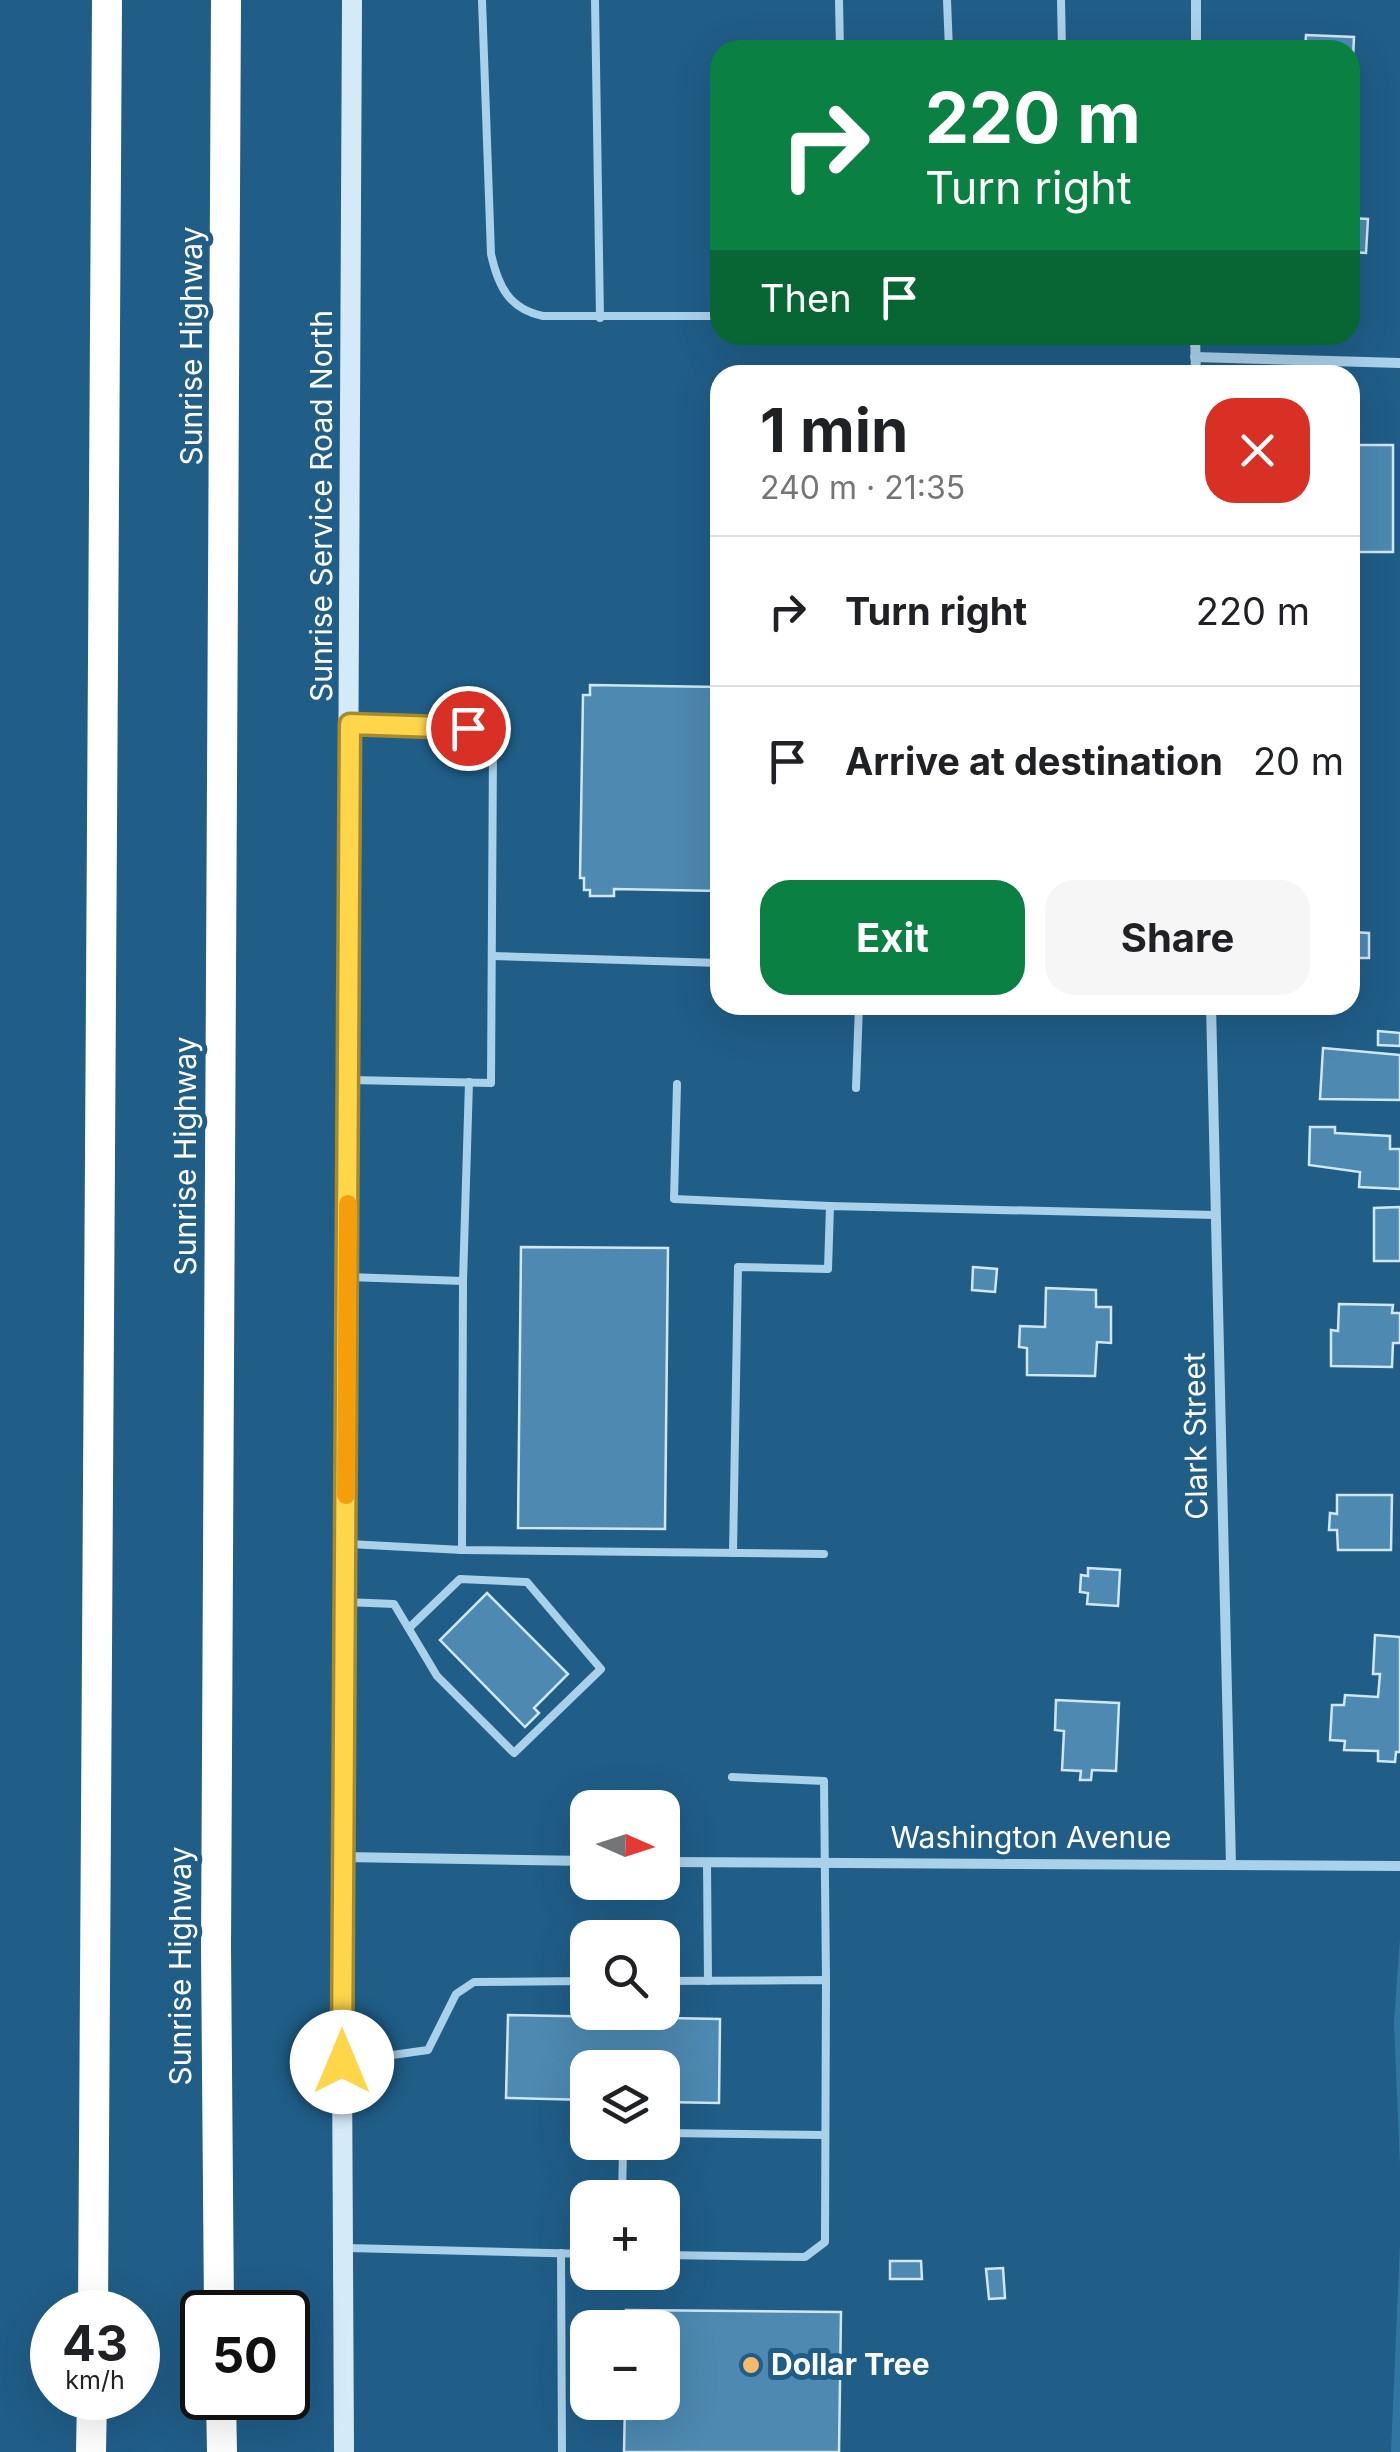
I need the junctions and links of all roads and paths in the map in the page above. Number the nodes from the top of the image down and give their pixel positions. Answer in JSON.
{"nodes":[{"id":1,"x":107,"y":0,"type":"edge"},
{"id":2,"x":226,"y":0,"type":"edge"},
{"id":3,"x":352,"y":0,"type":"edge"},
{"id":4,"x":482,"y":0,"type":"edge"},
{"id":5,"x":595,"y":0,"type":"edge"},
{"id":6,"x":839,"y":0,"type":"edge"},
{"id":7,"x":947,"y":0,"type":"edge"},
{"id":8,"x":1061,"y":0,"type":"edge"},
{"id":9,"x":1196,"y":0,"type":"edge"},
{"id":10,"x":840,"y":40,"type":"edge"},
{"id":11,"x":949,"y":40,"type":"edge"},
{"id":12,"x":1062,"y":40,"type":"edge"},
{"id":13,"x":1196,"y":40,"type":"edge"},
{"id":14,"x":710,"y":316,"type":"edge"},
{"id":15,"x":600,"y":318,"type":"junction"},
{"id":16,"x":1195,"y":345,"type":"edge"},
{"id":17,"x":1195,"y":356,"type":"junction"},
{"id":18,"x":1400,"y":363,"type":"edge"},
{"id":19,"x":1195,"y":365,"type":"edge"},
{"id":20,"x":350,"y":724,"type":"junction"},
{"id":21,"x":492,"y":956,"type":"junction"},
{"id":22,"x":710,"y":963,"type":"edge"},
{"id":23,"x":859,"y":1015,"type":"edge"},
{"id":24,"x":1211,"y":1015,"type":"edge"},
{"id":25,"x":348,"y":1080,"type":"junction"},
{"id":26,"x":469,"y":1082,"type":"junction"},
{"id":27,"x":677,"y":1084,"type":"dead end"},
{"id":28,"x":856,"y":1088,"type":"dead end"},
{"id":29,"x":830,"y":1206,"type":"junction"},
{"id":30,"x":1216,"y":1215,"type":"junction"},
{"id":31,"x":348,"y":1278,"type":"junction"},
{"id":32,"x":463,"y":1281,"type":"junction"},
{"id":33,"x":346,"y":1544,"type":"junction"},
{"id":34,"x":462,"y":1550,"type":"junction"},
{"id":35,"x":732,"y":1552,"type":"junction"},
{"id":36,"x":824,"y":1554,"type":"dead end"},
{"id":37,"x":346,"y":1602,"type":"junction"},
{"id":38,"x":408,"y":1628,"type":"junction"},
{"id":39,"x":732,"y":1777,"type":"dead end"},
{"id":40,"x":344,"y":1857,"type":"junction"},
{"id":41,"x":570,"y":1861,"type":"edge"},
{"id":42,"x":680,"y":1862,"type":"edge"},
{"id":43,"x":824,"y":1862,"type":"junction"},
{"id":44,"x":707,"y":1863,"type":"junction"},
{"id":45,"x":1231,"y":1865,"type":"junction"},
{"id":46,"x":1400,"y":1866,"type":"edge"},
{"id":47,"x":708,"y":1980,"type":"junction"},
{"id":48,"x":826,"y":1980,"type":"junction"},
{"id":49,"x":570,"y":1981,"type":"edge"},
{"id":50,"x":680,"y":1981,"type":"edge"},
{"id":51,"x":342,"y":2062,"type":"junction"},
{"id":52,"x":680,"y":2134,"type":"edge"},
{"id":53,"x":824,"y":2135,"type":"junction"},
{"id":54,"x":343,"y":2248,"type":"junction"},
{"id":55,"x":562,"y":2254,"type":"junction"},
{"id":56,"x":570,"y":2254,"type":"edge"},
{"id":57,"x":680,"y":2255,"type":"edge"},
{"id":58,"x":93,"y":2290,"type":"edge"},
{"id":59,"x":219,"y":2290,"type":"edge"},
{"id":60,"x":92,"y":2420,"type":"edge"},
{"id":61,"x":221,"y":2420,"type":"edge"},
{"id":62,"x":91,"y":2452,"type":"edge"},
{"id":63,"x":222,"y":2452,"type":"edge"},
{"id":64,"x":344,"y":2452,"type":"edge"},
{"id":65,"x":562,"y":2452,"type":"edge"}],
"edges":[{"from":1,"to":58,"type":"highway"},
{"from":2,"to":59,"type":"highway","name":"Sunrise Highway"},
{"from":3,"to":20,"type":"main road","name":"Sunrise Service Road North"},
{"from":4,"to":15,"type":"lane"},
{"from":5,"to":15,"type":"lane"},
{"from":6,"to":10,"type":"lane"},
{"from":7,"to":11,"type":"lane"},
{"from":8,"to":12,"type":"lane"},
{"from":9,"to":13,"type":"street"},
{"from":14,"to":15,"type":"lane"},
{"from":16,"to":17,"type":"street"},
{"from":17,"to":18,"type":"street"},
{"from":17,"to":19,"type":"street"},
{"from":20,"to":21,"type":"lane"},
{"from":20,"to":25,"type":"main road","name":"Sunrise Service Road North"},
{"from":21,"to":22,"type":"lane"},
{"from":21,"to":26,"type":"lane"},
{"from":23,"to":28,"type":"lane"},
{"from":24,"to":30,"type":"street","name":"Clark Street"},
{"from":25,"to":26,"type":"lane"},
{"from":25,"to":31,"type":"main road","name":"Sunrise Service Road North"},
{"from":26,"to":32,"type":"lane"},
{"from":27,"to":29,"type":"lane"},
{"from":29,"to":30,"type":"lane"},
{"from":29,"to":35,"type":"lane"},
{"from":30,"to":45,"type":"street","name":"Clark Street"},
{"from":31,"to":32,"type":"lane"},
{"from":31,"to":33,"type":"main road","name":"Sunrise Service Road North"},
{"from":32,"to":34,"type":"lane"},
{"from":33,"to":34,"type":"lane"},
{"from":33,"to":37,"type":"main road","name":"Sunrise Service Road North"},
{"from":34,"to":35,"type":"lane"},
{"from":35,"to":36,"type":"lane"},
{"from":37,"to":38,"type":"lane"},
{"from":37,"to":40,"type":"main road","name":"Sunrise Service Road North"},
{"from":38,"to":38,"type":"lane"},
{"from":39,"to":43,"type":"lane"},
{"from":40,"to":41,"type":"street"},
{"from":40,"to":51,"type":"main road","name":"Sunrise Service Road North"},
{"from":42,"to":44,"type":"street","name":"Washington Avenue"},
{"from":43,"to":44,"type":"street","name":"Washington Avenue"},
{"from":43,"to":45,"type":"street","name":"Washington Avenue"},
{"from":43,"to":48,"type":"lane"},
{"from":44,"to":47,"type":"lane"},
{"from":45,"to":46,"type":"street","name":"Washington Avenue"},
{"from":47,"to":48,"type":"lane"},
{"from":47,"to":50,"type":"lane"},
{"from":48,"to":53,"type":"lane"},
{"from":49,"to":51,"type":"lane"},
{"from":51,"to":54,"type":"main road","name":"Sunrise Service Road North"},
{"from":52,"to":53,"type":"lane"},
{"from":53,"to":57,"type":"lane"},
{"from":54,"to":55,"type":"lane"},
{"from":54,"to":64,"type":"main road","name":"Sunrise Service Road North"},
{"from":55,"to":56,"type":"lane"},
{"from":55,"to":65,"type":"lane"},
{"from":60,"to":62,"type":"highway"},
{"from":61,"to":63,"type":"highway"}]}
